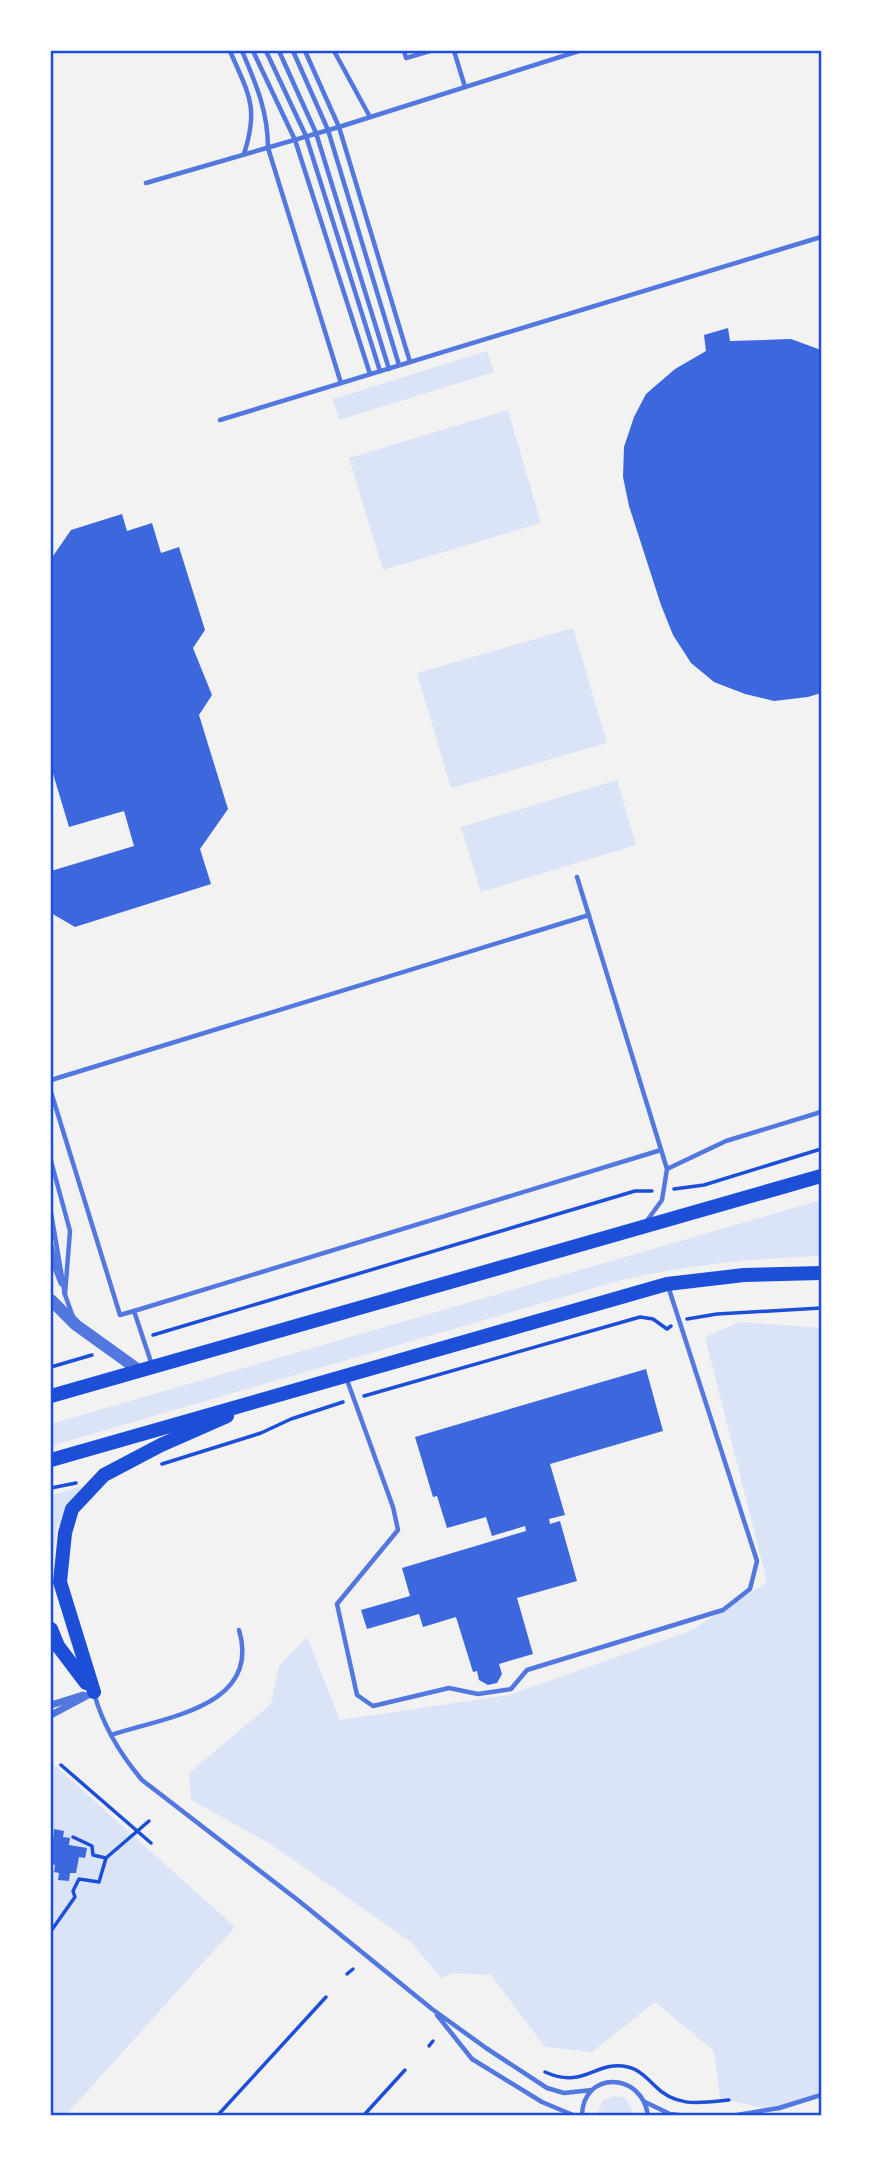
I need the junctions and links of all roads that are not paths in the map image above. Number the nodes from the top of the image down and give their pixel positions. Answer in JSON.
{"nodes":[{"id":1,"x":230,"y":51,"type":"edge"},
{"id":2,"x":242,"y":51,"type":"edge"},
{"id":3,"x":253,"y":51,"type":"edge"},
{"id":4,"x":266,"y":51,"type":"edge"},
{"id":5,"x":279,"y":51,"type":"edge"},
{"id":6,"x":293,"y":51,"type":"edge"},
{"id":7,"x":305,"y":51,"type":"edge"},
{"id":8,"x":334,"y":51,"type":"edge"},
{"id":9,"x":404,"y":51,"type":"edge"},
{"id":10,"x":430,"y":51,"type":"edge"},
{"id":11,"x":454,"y":51,"type":"edge"},
{"id":12,"x":579,"y":51,"type":"edge"},
{"id":13,"x":465,"y":87,"type":"junction"},
{"id":14,"x":370,"y":117,"type":"junction"},
{"id":15,"x":339,"y":127,"type":"junction"},
{"id":16,"x":328,"y":130,"type":"junction"},
{"id":17,"x":316,"y":134,"type":"junction"},
{"id":18,"x":306,"y":136,"type":"junction"},
{"id":19,"x":295,"y":139,"type":"junction"},
{"id":20,"x":268,"y":148,"type":"junction"},
{"id":21,"x":244,"y":154,"type":"junction"},
{"id":22,"x":146,"y":183,"type":"dead end"},
{"id":23,"x":821,"y":237,"type":"edge"},
{"id":24,"x":410,"y":362,"type":"junction"},
{"id":25,"x":399,"y":365,"type":"junction"},
{"id":26,"x":389,"y":369,"type":"junction"},
{"id":27,"x":380,"y":371,"type":"junction"},
{"id":28,"x":370,"y":374,"type":"junction"},
{"id":29,"x":341,"y":383,"type":"junction"},
{"id":30,"x":220,"y":420,"type":"dead end"},
{"id":31,"x":577,"y":877,"type":"dead end"},
{"id":32,"x":589,"y":915,"type":"junction"},
{"id":33,"x":51,"y":1080,"type":"edge"},
{"id":34,"x":51,"y":1092,"type":"edge"},
{"id":35,"x":821,"y":1112,"type":"edge"},
{"id":36,"x":661,"y":1150,"type":"junction"},
{"id":37,"x":51,"y":1161,"type":"edge"},
{"id":38,"x":667,"y":1169,"type":"junction"},
{"id":39,"x":821,"y":1176,"type":"edge"},
{"id":40,"x":51,"y":1213,"type":"edge"},
{"id":41,"x":643,"y":1227,"type":"junction"},
{"id":42,"x":51,"y":1244,"type":"edge"},
{"id":43,"x":51,"y":1259,"type":"edge"},
{"id":44,"x":51,"y":1268,"type":"edge"},
{"id":45,"x":821,"y":1273,"type":"edge"},
{"id":46,"x":667,"y":1284,"type":"junction"},
{"id":47,"x":65,"y":1294,"type":"junction"},
{"id":48,"x":51,"y":1300,"type":"edge"},
{"id":49,"x":134,"y":1311,"type":"junction"},
{"id":50,"x":76,"y":1325,"type":"junction"},
{"id":51,"x":147,"y":1369,"type":"junction"},
{"id":52,"x":345,"y":1376,"type":"junction"},
{"id":53,"x":51,"y":1396,"type":"edge"},
{"id":54,"x":256,"y":1402,"type":"junction"},
{"id":55,"x":51,"y":1460,"type":"edge"},
{"id":56,"x":51,"y":1629,"type":"edge"},
{"id":57,"x":239,"y":1630,"type":"dead end"},
{"id":58,"x":93,"y":1692,"type":"junction"},
{"id":59,"x":51,"y":1705,"type":"edge"},
{"id":60,"x":51,"y":1715,"type":"edge"},
{"id":61,"x":111,"y":1735,"type":"junction"},
{"id":62,"x":432,"y":2009,"type":"junction"},
{"id":63,"x":593,"y":2090,"type":"junction"},
{"id":64,"x":821,"y":2095,"type":"edge"},
{"id":65,"x":645,"y":2102,"type":"junction"},
{"id":66,"x":573,"y":2115,"type":"edge"},
{"id":67,"x":582,"y":2115,"type":"edge"},
{"id":68,"x":648,"y":2115,"type":"edge"},
{"id":69,"x":679,"y":2115,"type":"edge"},
{"id":70,"x":737,"y":2115,"type":"edge"}],
"edges":[{"from":1,"to":21,"type":"lane"},
{"from":2,"to":20,"type":"lane"},
{"from":3,"to":19,"type":"lane"},
{"from":4,"to":18,"type":"lane"},
{"from":5,"to":17,"type":"lane"},
{"from":6,"to":16,"type":"lane"},
{"from":7,"to":15,"type":"lane"},
{"from":8,"to":14,"type":"lane"},
{"from":9,"to":10,"type":"lane"},
{"from":11,"to":13,"type":"lane"},
{"from":12,"to":13,"type":"lane"},
{"from":13,"to":14,"type":"lane"},
{"from":14,"to":15,"type":"lane"},
{"from":15,"to":16,"type":"lane"},
{"from":15,"to":24,"type":"lane"},
{"from":16,"to":17,"type":"lane"},
{"from":16,"to":25,"type":"lane"},
{"from":17,"to":18,"type":"lane"},
{"from":17,"to":26,"type":"lane"},
{"from":18,"to":19,"type":"lane"},
{"from":18,"to":27,"type":"lane"},
{"from":19,"to":20,"type":"lane"},
{"from":19,"to":28,"type":"lane"},
{"from":20,"to":21,"type":"lane"},
{"from":20,"to":29,"type":"lane"},
{"from":21,"to":22,"type":"lane"},
{"from":23,"to":24,"type":"lane"},
{"from":24,"to":25,"type":"lane"},
{"from":25,"to":26,"type":"lane"},
{"from":26,"to":27,"type":"lane"},
{"from":27,"to":28,"type":"lane"},
{"from":28,"to":29,"type":"lane"},
{"from":29,"to":30,"type":"lane"},
{"from":31,"to":32,"type":"lane"},
{"from":32,"to":33,"type":"lane"},
{"from":32,"to":36,"type":"lane"},
{"from":34,"to":49,"type":"lane"},
{"from":35,"to":38,"type":"lane"},
{"from":36,"to":38,"type":"lane"},
{"from":36,"to":49,"type":"lane"},
{"from":37,"to":47,"type":"lane"},
{"from":38,"to":41,"type":"lane"},
{"from":39,"to":41,"type":"main road"},
{"from":40,"to":47,"type":"lane"},
{"from":41,"to":51,"type":"main road"},
{"from":42,"to":47,"type":"lane"},
{"from":43,"to":47,"type":"lane"},
{"from":44,"to":47,"type":"lane"},
{"from":45,"to":46,"type":"main road"},
{"from":46,"to":52,"type":"main road"},
{"from":46,"to":52,"type":"lane"},
{"from":47,"to":50,"type":"lane"},
{"from":48,"to":50,"type":"street"},
{"from":49,"to":51,"type":"lane"},
{"from":50,"to":51,"type":"street"},
{"from":51,"to":53,"type":"main road"},
{"from":52,"to":54,"type":"main road"},
{"from":54,"to":55,"type":"main road"},
{"from":54,"to":58,"type":"main road"},
{"from":56,"to":58,"type":"main road"},
{"from":57,"to":61,"type":"lane"},
{"from":58,"to":59,"type":"street"},
{"from":58,"to":60,"type":"street"},
{"from":58,"to":61,"type":"lane"},
{"from":61,"to":62,"type":"lane"},
{"from":62,"to":63,"type":"lane"},
{"from":62,"to":66,"type":"lane"},
{"from":63,"to":65,"type":"lane"},
{"from":63,"to":67,"type":"lane"},
{"from":64,"to":70,"type":"lane"},
{"from":65,"to":68,"type":"lane"},
{"from":65,"to":69,"type":"lane"}]}
